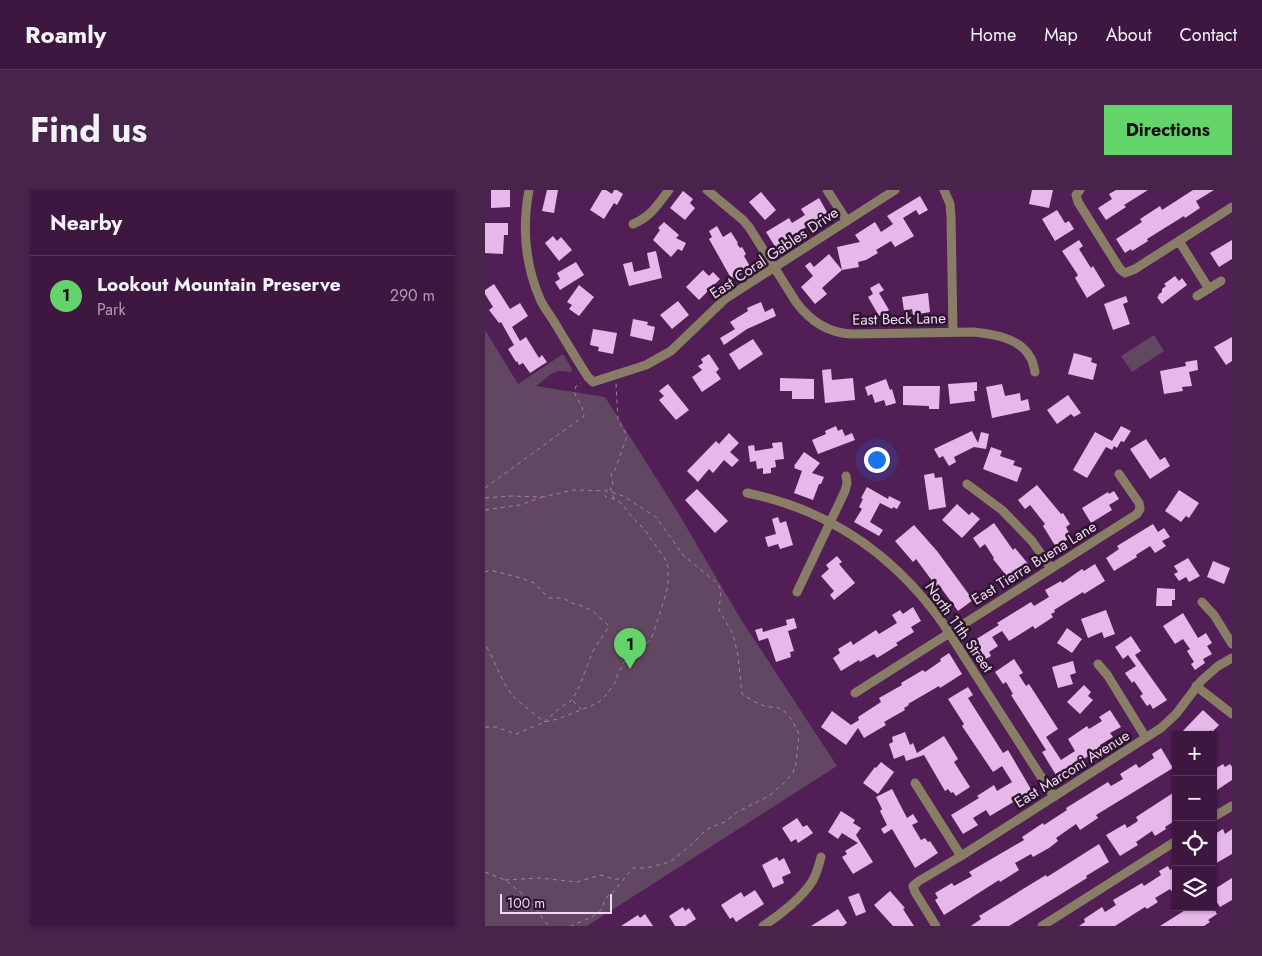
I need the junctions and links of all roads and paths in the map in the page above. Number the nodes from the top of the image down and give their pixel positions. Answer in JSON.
{"nodes":[{"id":1,"x":529,"y":190,"type":"edge"},
{"id":2,"x":669,"y":190,"type":"edge"},
{"id":3,"x":707,"y":190,"type":"edge"},
{"id":4,"x":827,"y":190,"type":"edge"},
{"id":5,"x":895,"y":190,"type":"edge"},
{"id":6,"x":944,"y":190,"type":"edge"},
{"id":7,"x":1078,"y":193,"type":"edge"},
{"id":8,"x":1232,"y":207,"type":"edge"},
{"id":9,"x":847,"y":221,"type":"junction"},
{"id":10,"x":633,"y":224,"type":"dead end"},
{"id":11,"x":1179,"y":241,"type":"junction"},
{"id":12,"x":774,"y":267,"type":"junction"},
{"id":13,"x":1221,"y":281,"type":"dead end"},
{"id":14,"x":1209,"y":289,"type":"junction"},
{"id":15,"x":1197,"y":296,"type":"dead end"},
{"id":16,"x":953,"y":332,"type":"junction"},
{"id":17,"x":1035,"y":372,"type":"dead end"},
{"id":18,"x":617,"y":375,"type":"junction"},
{"id":19,"x":591,"y":380,"type":"junction"},
{"id":20,"x":1119,"y":474,"type":"dead end"},
{"id":21,"x":845,"y":476,"type":"dead end"},
{"id":22,"x":967,"y":484,"type":"dead end"},
{"id":23,"x":485,"y":488,"type":"edge"},
{"id":24,"x":601,"y":491,"type":"junction"},
{"id":25,"x":747,"y":492,"type":"dead end"},
{"id":26,"x":613,"y":493,"type":"junction"},
{"id":27,"x":543,"y":497,"type":"junction"},
{"id":28,"x":485,"y":498,"type":"edge"},
{"id":29,"x":614,"y":499,"type":"junction"},
{"id":30,"x":485,"y":510,"type":"edge"},
{"id":31,"x":831,"y":522,"type":"junction"},
{"id":32,"x":1051,"y":568,"type":"junction"},
{"id":33,"x":485,"y":572,"type":"edge"},
{"id":34,"x":797,"y":592,"type":"dead end"},
{"id":35,"x":1202,"y":602,"type":"dead end"},
{"id":36,"x":949,"y":633,"type":"junction"},
{"id":37,"x":485,"y":644,"type":"edge"},
{"id":38,"x":1232,"y":644,"type":"edge"},
{"id":39,"x":1232,"y":658,"type":"edge"},
{"id":40,"x":1098,"y":664,"type":"dead end"},
{"id":41,"x":1196,"y":686,"type":"junction"},
{"id":42,"x":855,"y":693,"type":"dead end"},
{"id":43,"x":572,"y":700,"type":"junction"},
{"id":44,"x":582,"y":710,"type":"junction"},
{"id":45,"x":1232,"y":714,"type":"edge"},
{"id":46,"x":544,"y":722,"type":"junction"},
{"id":47,"x":485,"y":727,"type":"edge"},
{"id":48,"x":1146,"y":738,"type":"junction"},
{"id":49,"x":915,"y":783,"type":"dead end"},
{"id":50,"x":1053,"y":796,"type":"junction"},
{"id":51,"x":1232,"y":806,"type":"edge"},
{"id":52,"x":1217,"y":815,"type":"edge"},
{"id":53,"x":1172,"y":844,"type":"edge"},
{"id":54,"x":961,"y":856,"type":"junction"},
{"id":55,"x":821,"y":857,"type":"dead end"},
{"id":56,"x":485,"y":872,"type":"edge"},
{"id":57,"x":623,"y":878,"type":"junction"},
{"id":58,"x":505,"y":880,"type":"junction"},
{"id":59,"x":769,"y":925,"type":"edge"},
{"id":60,"x":550,"y":926,"type":"edge"},
{"id":61,"x":571,"y":926,"type":"edge"},
{"id":62,"x":936,"y":926,"type":"edge"},
{"id":63,"x":1042,"y":926,"type":"edge"}],
"edges":[{"from":1,"to":19,"type":"street"},
{"from":2,"to":10,"type":"street"},
{"from":3,"to":12,"type":"street"},
{"from":4,"to":9,"type":"street"},
{"from":5,"to":9,"type":"street","name":"East Coral Gables Drive"},
{"from":6,"to":16,"type":"street"},
{"from":7,"to":11,"type":"street"},
{"from":8,"to":11,"type":"street"},
{"from":9,"to":12,"type":"street","name":"East Coral Gables Drive"},
{"from":11,"to":14,"type":"street"},
{"from":12,"to":16,"type":"street","name":"East Beck Lane"},
{"from":12,"to":18,"type":"street","name":"East Coral Gables Drive"},
{"from":13,"to":14,"type":"street"},
{"from":14,"to":15,"type":"street"},
{"from":16,"to":17,"type":"street","name":"East Beck Lane"},
{"from":18,"to":19,"type":"street","name":"East Coral Gables Drive"},
{"from":18,"to":26,"type":"path"},
{"from":19,"to":23,"type":"path"},
{"from":20,"to":32,"type":"street","name":"East Tierra Buena Lane"},
{"from":21,"to":31,"type":"street"},
{"from":22,"to":32,"type":"street"},
{"from":24,"to":26,"type":"path"},
{"from":24,"to":27,"type":"path"},
{"from":24,"to":29,"type":"path"},
{"from":25,"to":31,"type":"street","name":"North 11th Street"},
{"from":26,"to":29,"type":"path"},
{"from":26,"to":57,"type":"path"},
{"from":27,"to":28,"type":"path"},
{"from":27,"to":30,"type":"path"},
{"from":29,"to":44,"type":"path"},
{"from":31,"to":34,"type":"street"},
{"from":31,"to":36,"type":"street","name":"North 11th Street"},
{"from":32,"to":36,"type":"street","name":"East Tierra Buena Lane"},
{"from":33,"to":43,"type":"path"},
{"from":35,"to":38,"type":"street"},
{"from":36,"to":42,"type":"street","name":"East Tierra Buena Lane"},
{"from":36,"to":50,"type":"street","name":"North 11th Street"},
{"from":37,"to":46,"type":"path"},
{"from":39,"to":41,"type":"street","name":"East Marconi Avenue"},
{"from":40,"to":48,"type":"street"},
{"from":41,"to":45,"type":"street"},
{"from":41,"to":48,"type":"street","name":"East Marconi Avenue"},
{"from":43,"to":44,"type":"path"},
{"from":43,"to":46,"type":"path"},
{"from":44,"to":46,"type":"path"},
{"from":46,"to":47,"type":"path"},
{"from":48,"to":50,"type":"street","name":"East Marconi Avenue"},
{"from":49,"to":54,"type":"street"},
{"from":50,"to":54,"type":"street","name":"East Marconi Avenue"},
{"from":51,"to":52,"type":"street"},
{"from":53,"to":63,"type":"street"},
{"from":54,"to":62,"type":"street","name":"East Marconi Avenue"},
{"from":55,"to":59,"type":"street"},
{"from":56,"to":58,"type":"path"},
{"from":57,"to":58,"type":"path"},
{"from":57,"to":61,"type":"path"},
{"from":58,"to":60,"type":"path"}]}
